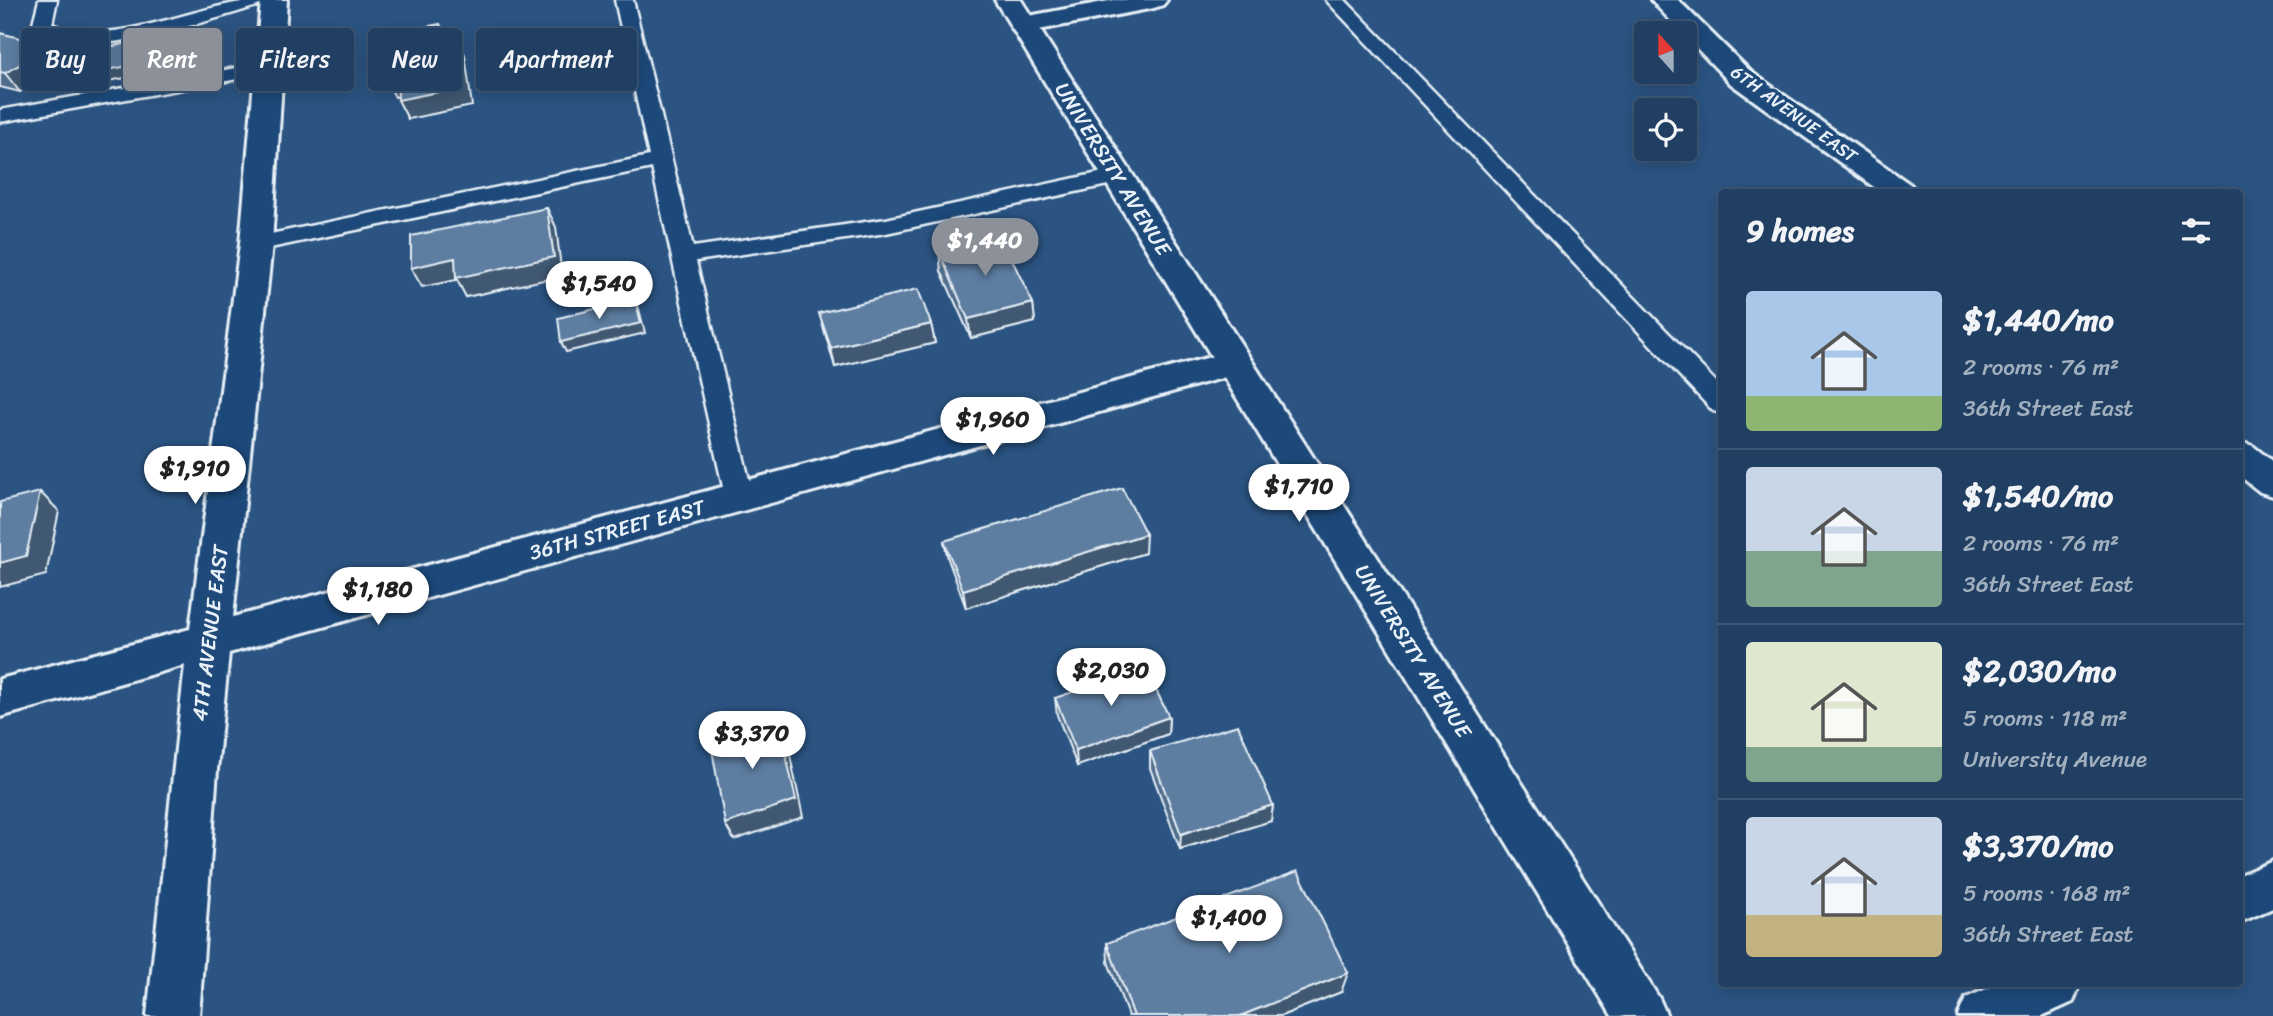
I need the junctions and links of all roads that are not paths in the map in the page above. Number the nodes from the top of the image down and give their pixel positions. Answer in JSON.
{"nodes":[{"id":1,"x":48,"y":0,"type":"edge"},
{"id":2,"x":257,"y":0,"type":"edge"},
{"id":3,"x":274,"y":0,"type":"edge"},
{"id":4,"x":624,"y":0,"type":"edge"},
{"id":5,"x":1154,"y":0,"type":"edge"},
{"id":6,"x":1335,"y":0,"type":"edge"},
{"id":7,"x":1664,"y":0,"type":"edge"},
{"id":8,"x":1016,"y":12,"type":"edge"},
{"id":9,"x":272,"y":28,"type":"edge"},
{"id":10,"x":236,"y":74,"type":"edge"},
{"id":11,"x":268,"y":91,"type":"edge"},
{"id":12,"x":0,"y":116,"type":"edge"},
{"id":13,"x":661,"y":160,"type":"junction"},
{"id":14,"x":1117,"y":176,"type":"junction"},
{"id":15,"x":1896,"y":189,"type":"edge"},
{"id":16,"x":256,"y":244,"type":"junction"},
{"id":17,"x":683,"y":256,"type":"junction"},
{"id":18,"x":1233,"y":363,"type":"junction"},
{"id":19,"x":1718,"y":400,"type":"edge"},
{"id":20,"x":2243,"y":458,"type":"edge"},
{"id":21,"x":2273,"y":482,"type":"edge"},
{"id":22,"x":739,"y":496,"type":"junction"},
{"id":23,"x":209,"y":641,"type":"junction"},
{"id":24,"x":0,"y":698,"type":"edge"},
{"id":25,"x":2273,"y":884,"type":"edge"},
{"id":26,"x":2243,"y":898,"type":"edge"},
{"id":27,"x":2048,"y":987,"type":"edge"},
{"id":28,"x":173,"y":1016,"type":"edge"},
{"id":29,"x":1641,"y":1016,"type":"edge"},
{"id":30,"x":1984,"y":1016,"type":"edge"}],
"edges":[{"from":1,"to":2,"type":"lane"},
{"from":3,"to":9,"type":"street","name":"4TH AVENUE EAST"},
{"from":4,"to":13,"type":"lane"},
{"from":5,"to":8,"type":"street"},
{"from":6,"to":19,"type":"lane"},
{"from":7,"to":15,"type":"street","name":"6TH AVENUE EAST"},
{"from":8,"to":14,"type":"street","name":"UNIVERSITY AVENUE"},
{"from":10,"to":12,"type":"lane"},
{"from":11,"to":16,"type":"street","name":"4TH AVENUE EAST"},
{"from":13,"to":16,"type":"lane"},
{"from":13,"to":17,"type":"lane"},
{"from":14,"to":17,"type":"lane"},
{"from":14,"to":18,"type":"street","name":"UNIVERSITY AVENUE"},
{"from":16,"to":23,"type":"street","name":"4TH AVENUE EAST"},
{"from":17,"to":22,"type":"lane"},
{"from":18,"to":22,"type":"street","name":"36TH STREET EAST"},
{"from":18,"to":29,"type":"street","name":"UNIVERSITY AVENUE"},
{"from":20,"to":21,"type":"street"},
{"from":22,"to":23,"type":"street","name":"36TH STREET EAST"},
{"from":23,"to":24,"type":"street","name":"36TH STREET EAST"},
{"from":23,"to":28,"type":"street","name":"4TH AVENUE EAST"},
{"from":25,"to":26,"type":"street"},
{"from":27,"to":30,"type":"street"}]}
